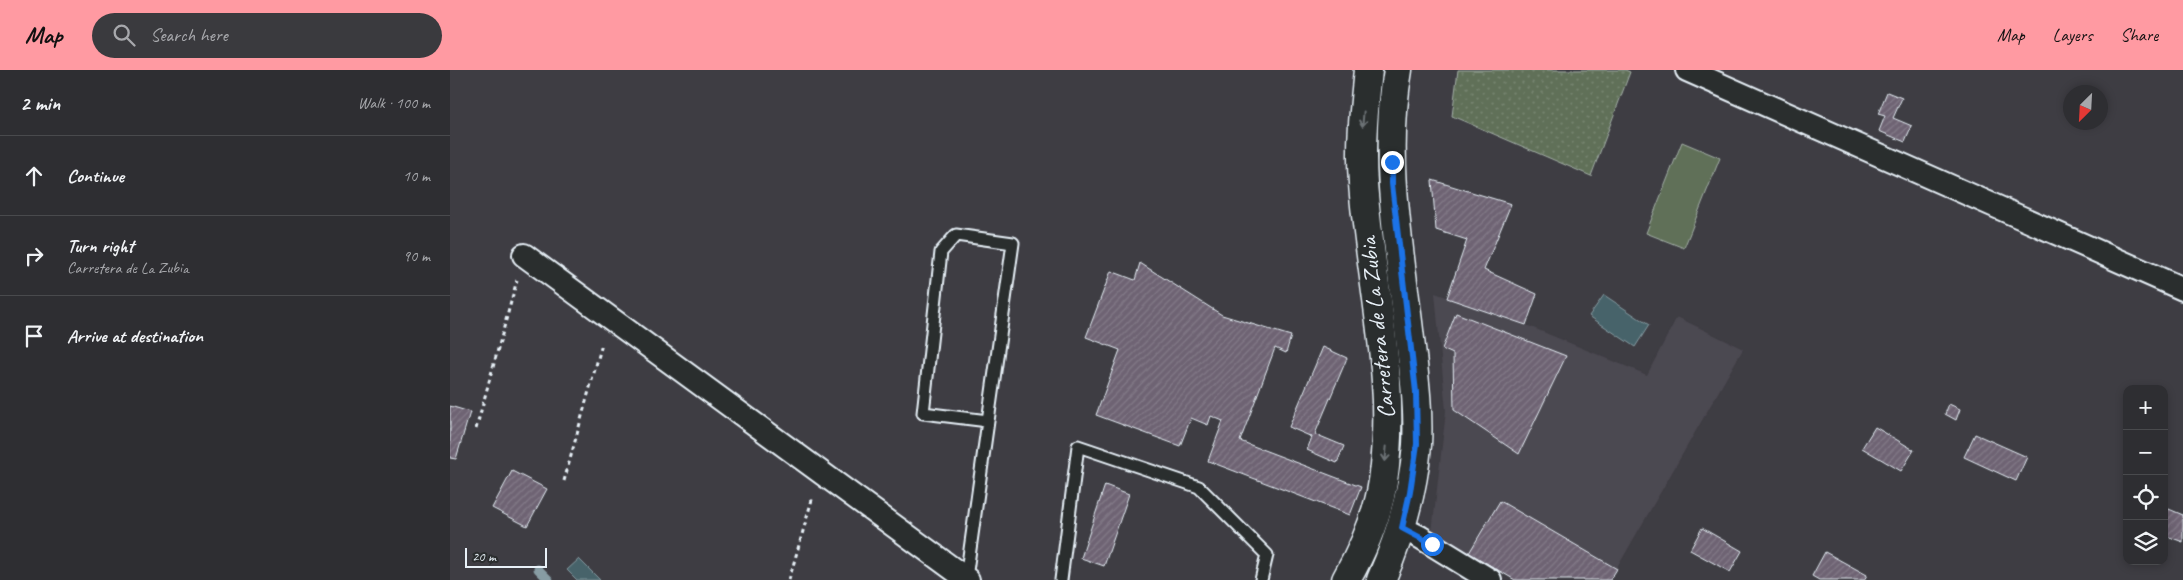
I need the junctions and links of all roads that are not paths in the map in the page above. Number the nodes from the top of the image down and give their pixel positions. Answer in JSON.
{"nodes":[{"id":1,"x":1368,"y":70,"type":"edge"},
{"id":2,"x":1398,"y":70,"type":"edge"},
{"id":3,"x":1687,"y":70,"type":"edge"},
{"id":4,"x":524,"y":255,"type":"road end"},
{"id":5,"x":2183,"y":289,"type":"edge"},
{"id":6,"x":988,"y":421,"type":"junction"},
{"id":7,"x":1402,"y":528,"type":"junction"},
{"id":8,"x":967,"y":579,"type":"edge"},
{"id":9,"x":1061,"y":580,"type":"edge"},
{"id":10,"x":1261,"y":580,"type":"edge"},
{"id":11,"x":1346,"y":580,"type":"edge"},
{"id":12,"x":1381,"y":580,"type":"edge"},
{"id":13,"x":1490,"y":580,"type":"edge"}],
"edges":[{"from":1,"to":11,"type":"street","name":"Carretera de La Zubia","one_way":true},
{"from":2,"to":7,"type":"street","name":"Carretera de La Zubia"},
{"from":3,"to":5,"type":"street"},
{"from":4,"to":8,"type":"street"},
{"from":6,"to":6,"type":"lane"},
{"from":6,"to":8,"type":"lane"},
{"from":7,"to":12,"type":"street","name":"Carretera de La Zubia"},
{"from":7,"to":13,"type":"street"},
{"from":9,"to":10,"type":"lane"}]}
